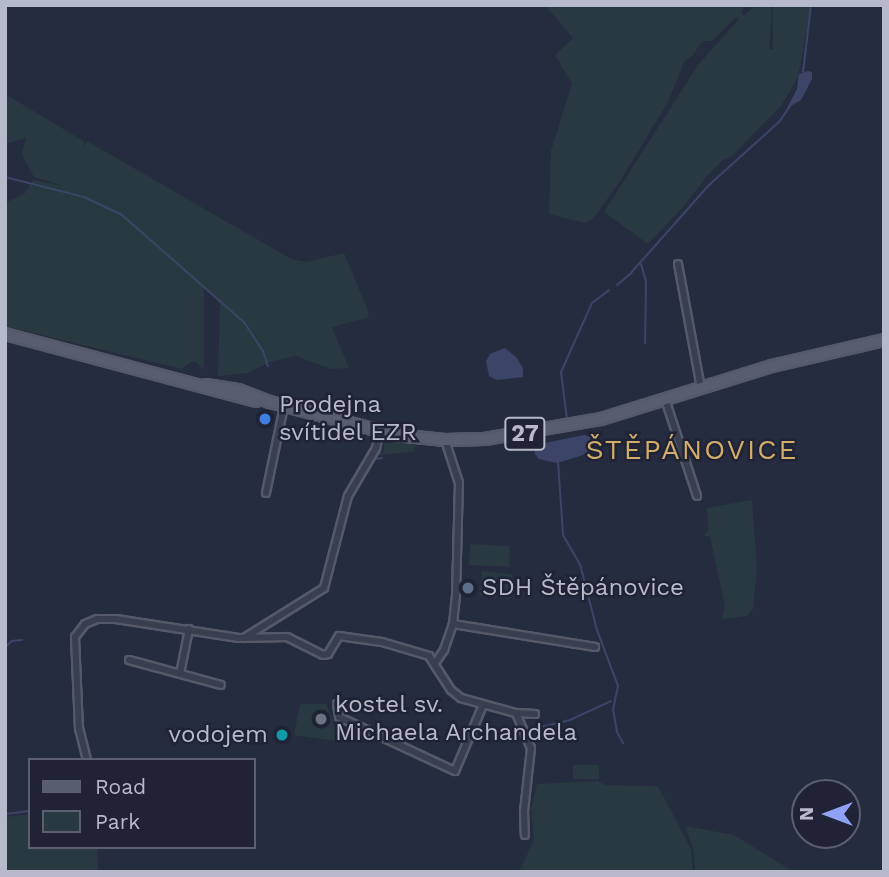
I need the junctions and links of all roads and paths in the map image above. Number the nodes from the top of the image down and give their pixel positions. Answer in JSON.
{"nodes":[{"id":1,"x":678,"y":264,"type":"dead end"},
{"id":2,"x":5,"y":334,"type":"edge"},
{"id":3,"x":884,"y":340,"type":"edge"},
{"id":4,"x":701,"y":388,"type":"junction"},
{"id":5,"x":665,"y":399,"type":"junction"},
{"id":6,"x":285,"y":406,"type":"junction"},
{"id":7,"x":380,"y":432,"type":"junction"},
{"id":8,"x":445,"y":440,"type":"junction"},
{"id":9,"x":266,"y":493,"type":"dead end"},
{"id":10,"x":697,"y":496,"type":"dead end"},
{"id":11,"x":453,"y":624,"type":"junction"},
{"id":12,"x":189,"y":629,"type":"junction"},
{"id":13,"x":244,"y":638,"type":"junction"},
{"id":14,"x":595,"y":647,"type":"dead end"},
{"id":15,"x":129,"y":660,"type":"dead end"},
{"id":16,"x":435,"y":663,"type":"junction"},
{"id":17,"x":180,"y":674,"type":"junction"},
{"id":18,"x":221,"y":685,"type":"dead end"},
{"id":19,"x":337,"y":704,"type":"dead end"},
{"id":20,"x":483,"y":705,"type":"junction"},
{"id":21,"x":516,"y":713,"type":"junction"},
{"id":22,"x":535,"y":714,"type":"dead end"},
{"id":23,"x":87,"y":758,"type":"edge"},
{"id":24,"x":525,"y":835,"type":"dead end"}],
"edges":[{"from":1,"to":4,"type":"street"},
{"from":2,"to":6,"type":"main road","number":"27"},
{"from":3,"to":4,"type":"main road","number":"27"},
{"from":4,"to":5,"type":"main road","number":"27"},
{"from":5,"to":8,"type":"main road","number":"27"},
{"from":5,"to":10,"type":"street"},
{"from":6,"to":7,"type":"main road","number":"27"},
{"from":6,"to":9,"type":"street"},
{"from":7,"to":8,"type":"main road","number":"27"},
{"from":7,"to":13,"type":"street"},
{"from":8,"to":11,"type":"street"},
{"from":11,"to":14,"type":"street"},
{"from":11,"to":16,"type":"street"},
{"from":12,"to":13,"type":"street"},
{"from":12,"to":17,"type":"street"},
{"from":12,"to":23,"type":"street"},
{"from":13,"to":16,"type":"street"},
{"from":15,"to":17,"type":"street"},
{"from":16,"to":20,"type":"street"},
{"from":17,"to":18,"type":"street"},
{"from":19,"to":20,"type":"street"},
{"from":20,"to":21,"type":"street"},
{"from":21,"to":22,"type":"street"},
{"from":21,"to":24,"type":"street"}]}
